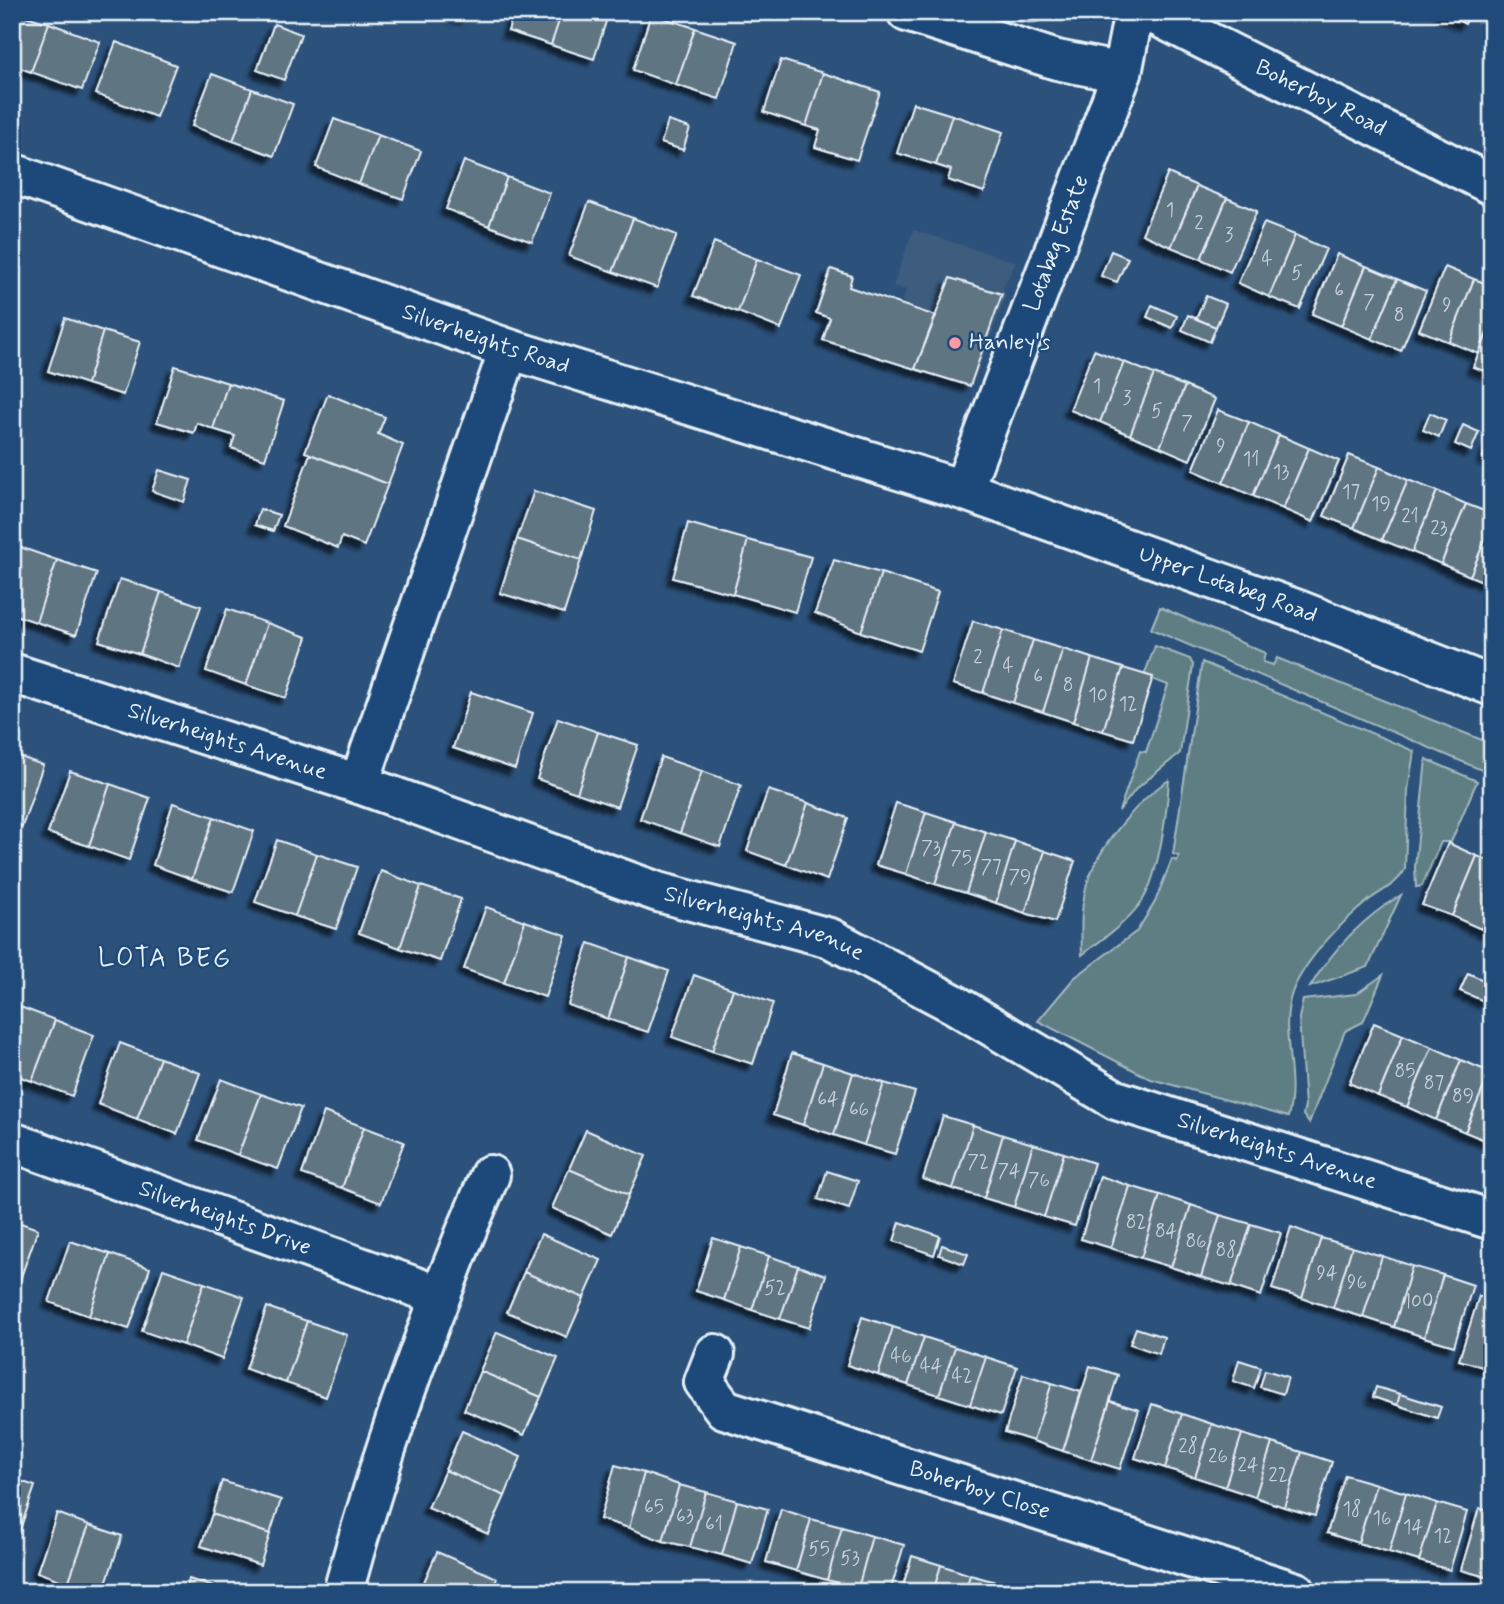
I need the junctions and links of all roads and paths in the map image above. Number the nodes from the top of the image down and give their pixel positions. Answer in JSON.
{"nodes":[{"id":1,"x":906,"y":12,"type":"edge"},
{"id":2,"x":1135,"y":12,"type":"edge"},
{"id":3,"x":1149,"y":12,"type":"edge"},
{"id":4,"x":1122,"y":73,"type":"junction"},
{"id":5,"x":12,"y":173,"type":"edge"},
{"id":6,"x":1492,"y":185,"type":"edge"},
{"id":7,"x":509,"y":349,"type":"junction"},
{"id":8,"x":963,"y":490,"type":"junction"},
{"id":9,"x":12,"y":673,"type":"edge"},
{"id":10,"x":1492,"y":686,"type":"edge"},
{"id":11,"x":359,"y":784,"type":"junction"},
{"id":12,"x":12,"y":1142,"type":"edge"},
{"id":13,"x":490,"y":1175,"type":"dead end"},
{"id":14,"x":1492,"y":1220,"type":"edge"},
{"id":15,"x":438,"y":1295,"type":"junction"},
{"id":16,"x":715,"y":1354,"type":"dead end"},
{"id":17,"x":343,"y":1592,"type":"edge"},
{"id":18,"x":1296,"y":1592,"type":"edge"}],
"edges":[{"from":1,"to":4,"type":"street"},
{"from":2,"to":4,"type":"street","name":"Lotabeg Estate"},
{"from":3,"to":6,"type":"street","name":"Boherboy Road"},
{"from":4,"to":8,"type":"street","name":"Lotabeg Estate"},
{"from":5,"to":7,"type":"street","name":"Silverheights Road"},
{"from":7,"to":8,"type":"street","name":"Silverheights Road"},
{"from":7,"to":11,"type":"street"},
{"from":8,"to":10,"type":"street","name":"Upper Lotabeg Road"},
{"from":9,"to":11,"type":"street","name":"Silverheights Avenue"},
{"from":11,"to":14,"type":"street","name":"Silverheights Avenue"},
{"from":12,"to":15,"type":"street","name":"Silverheights Drive"},
{"from":13,"to":15,"type":"street"},
{"from":15,"to":17,"type":"street"},
{"from":16,"to":18,"type":"street","name":"Boherboy Close"}]}
